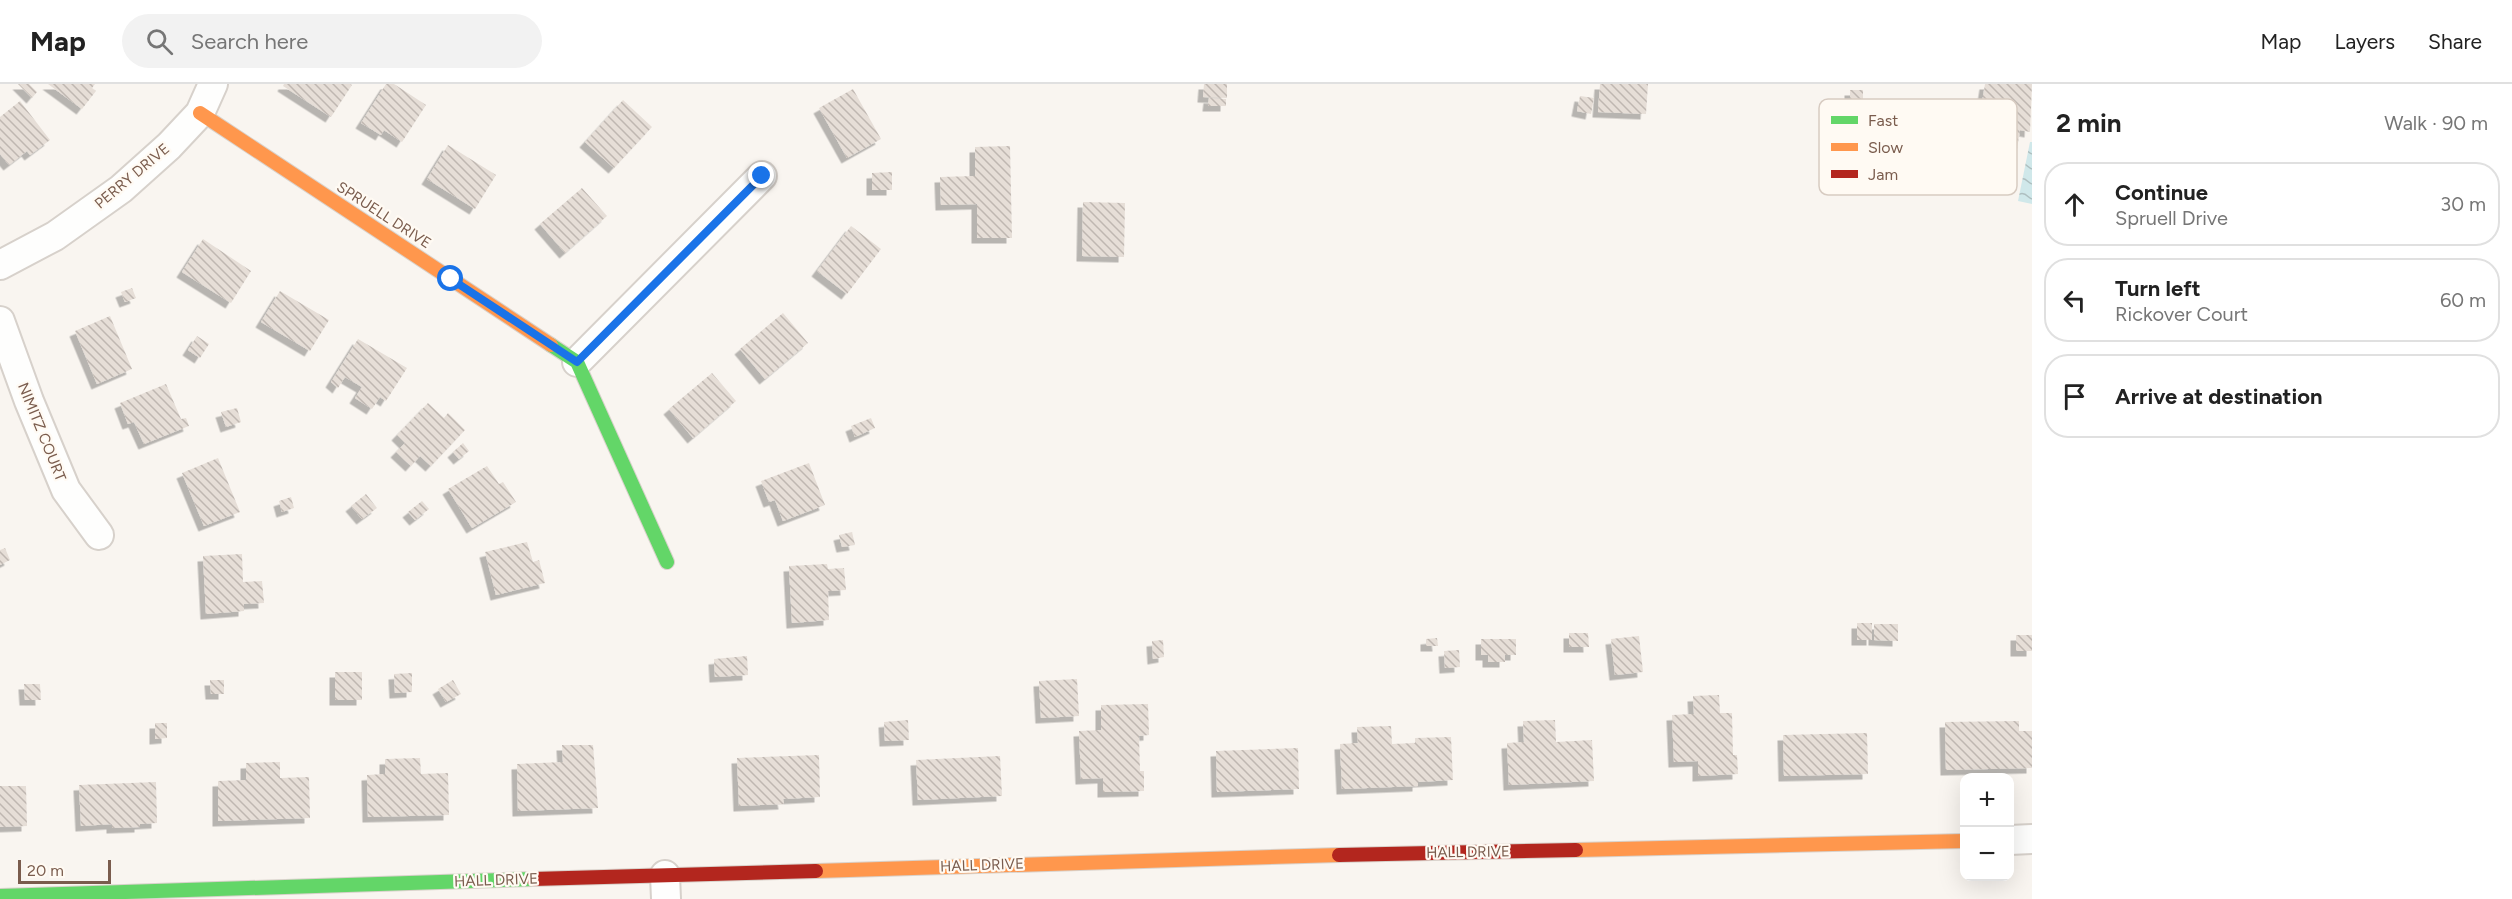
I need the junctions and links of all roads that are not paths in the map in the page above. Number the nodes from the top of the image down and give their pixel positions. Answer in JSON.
{"nodes":[{"id":1,"x":213,"y":84,"type":"edge"},
{"id":2,"x":200,"y":113,"type":"junction"},
{"id":3,"x":762,"y":176,"type":"dead end"},
{"id":4,"x":0,"y":265,"type":"edge"},
{"id":5,"x":0,"y":321,"type":"edge"},
{"id":6,"x":577,"y":362,"type":"junction"},
{"id":7,"x":99,"y":535,"type":"dead end"},
{"id":8,"x":667,"y":562,"type":"dead end"},
{"id":9,"x":2032,"y":839,"type":"edge"},
{"id":10,"x":2014,"y":840,"type":"edge"},
{"id":11,"x":1960,"y":841,"type":"edge"},
{"id":12,"x":666,"y":887,"type":"edge"},
{"id":13,"x":0,"y":896,"type":"edge"}],
"edges":[{"from":1,"to":2,"type":"street","name":"PERRY DRIVE"},
{"from":2,"to":4,"type":"street","name":"PERRY DRIVE"},
{"from":2,"to":6,"type":"street","name":"SPRUELL DRIVE"},
{"from":3,"to":6,"type":"street"},
{"from":5,"to":7,"type":"street","name":"NIMITZ COURT"},
{"from":6,"to":8,"type":"street"},
{"from":9,"to":10,"type":"street"},
{"from":11,"to":12,"type":"street","name":"HALL DRIVE"},
{"from":12,"to":13,"type":"street","name":"HALL DRIVE"}]}
